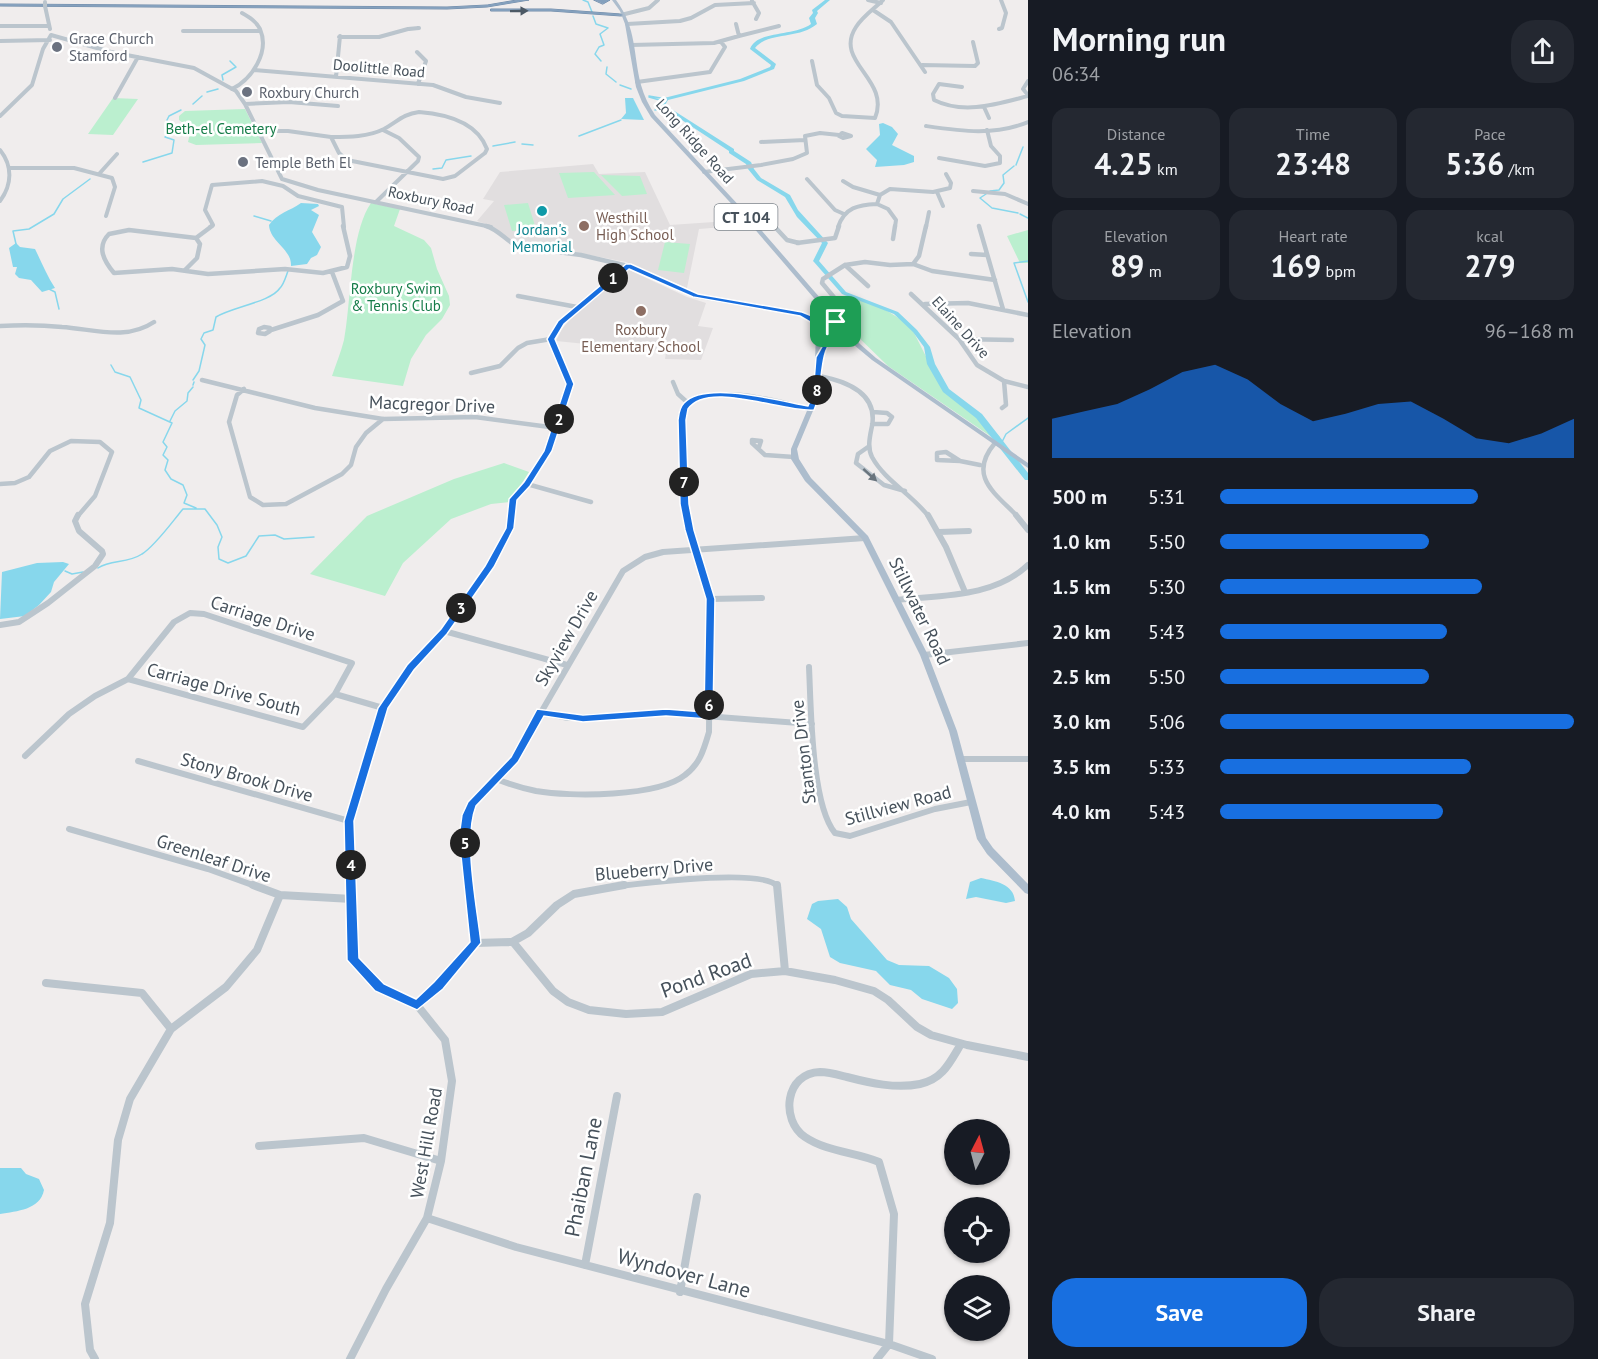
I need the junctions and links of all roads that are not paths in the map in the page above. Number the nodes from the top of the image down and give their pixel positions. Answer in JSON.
{"nodes":[{"id":1,"x":223,"y":0,"type":"edge"},
{"id":2,"x":518,"y":0,"type":"edge"},
{"id":3,"x":527,"y":0,"type":"edge"},
{"id":4,"x":596,"y":0,"type":"edge"},
{"id":5,"x":609,"y":0,"type":"edge"},
{"id":6,"x":615,"y":0,"type":"edge"},
{"id":7,"x":658,"y":0,"type":"edge"},
{"id":8,"x":868,"y":0,"type":"edge"},
{"id":9,"x":1000,"y":0,"type":"edge"},
{"id":10,"x":882,"y":1,"type":"edge"},
{"id":11,"x":753,"y":2,"type":"edge"},
{"id":12,"x":45,"y":3,"type":"edge"},
{"id":13,"x":0,"y":4,"type":"edge"},
{"id":14,"x":212,"y":6,"type":"junction"},
{"id":15,"x":248,"y":6,"type":"junction"},
{"id":16,"x":418,"y":8,"type":"junction"},
{"id":17,"x":873,"y":10,"type":"junction"},
{"id":18,"x":242,"y":13,"type":"junction"},
{"id":19,"x":623,"y":15,"type":"junction"},
{"id":20,"x":756,"y":20,"type":"dead end"},
{"id":21,"x":626,"y":23,"type":"junction"},
{"id":22,"x":736,"y":24,"type":"dead end"},
{"id":23,"x":0,"y":26,"type":"edge"},
{"id":24,"x":49,"y":26,"type":"junction"},
{"id":25,"x":779,"y":26,"type":"dead end"},
{"id":26,"x":410,"y":29,"type":"dead end"},
{"id":27,"x":999,"y":29,"type":"dead end"},
{"id":28,"x":183,"y":31,"type":"dead end"},
{"id":29,"x":260,"y":31,"type":"junction"},
{"id":30,"x":51,"y":35,"type":"junction"},
{"id":31,"x":739,"y":36,"type":"junction"},
{"id":32,"x":48,"y":40,"type":"junction"},
{"id":33,"x":63,"y":40,"type":"junction"},
{"id":34,"x":0,"y":41,"type":"edge"},
{"id":35,"x":721,"y":42,"type":"junction"},
{"id":36,"x":974,"y":42,"type":"dead end"},
{"id":37,"x":631,"y":45,"type":"junction"},
{"id":38,"x":417,"y":52,"type":"dead end"},
{"id":39,"x":138,"y":57,"type":"junction"},
{"id":40,"x":812,"y":61,"type":"dead end"},
{"id":41,"x":922,"y":65,"type":"junction"},
{"id":42,"x":254,"y":70,"type":"junction"},
{"id":43,"x":925,"y":72,"type":"dead end"},
{"id":44,"x":336,"y":77,"type":"junction"},
{"id":45,"x":1028,"y":81,"type":"edge"},
{"id":46,"x":637,"y":82,"type":"junction"},
{"id":47,"x":418,"y":84,"type":"junction"},
{"id":48,"x":962,"y":87,"type":"dead end"},
{"id":49,"x":232,"y":89,"type":"junction"},
{"id":50,"x":1028,"y":95,"type":"edge"},
{"id":51,"x":115,"y":98,"type":"dead end"},
{"id":52,"x":501,"y":103,"type":"dead end"},
{"id":53,"x":245,"y":104,"type":"junction"},
{"id":54,"x":338,"y":106,"type":"dead end"},
{"id":55,"x":984,"y":107,"type":"junction"},
{"id":56,"x":0,"y":116,"type":"edge"},
{"id":57,"x":988,"y":118,"type":"dead end"},
{"id":58,"x":1028,"y":122,"type":"edge"},
{"id":59,"x":926,"y":126,"type":"dead end"},
{"id":60,"x":384,"y":130,"type":"junction"},
{"id":61,"x":987,"y":130,"type":"junction"},
{"id":62,"x":259,"y":131,"type":"junction"},
{"id":63,"x":839,"y":135,"type":"dead end"},
{"id":64,"x":331,"y":137,"type":"junction"},
{"id":65,"x":805,"y":140,"type":"junction"},
{"id":66,"x":761,"y":142,"type":"dead end"},
{"id":67,"x":0,"y":150,"type":"edge"},
{"id":68,"x":117,"y":154,"type":"dead end"},
{"id":69,"x":939,"y":158,"type":"dead end"},
{"id":70,"x":9,"y":168,"type":"junction"},
{"id":71,"x":704,"y":172,"type":"junction"},
{"id":72,"x":405,"y":173,"type":"junction"},
{"id":73,"x":99,"y":174,"type":"junction"},
{"id":74,"x":946,"y":174,"type":"dead end"},
{"id":75,"x":807,"y":179,"type":"dead end"},
{"id":76,"x":843,"y":181,"type":"dead end"},
{"id":77,"x":318,"y":190,"type":"junction"},
{"id":78,"x":973,"y":191,"type":"dead end"},
{"id":79,"x":937,"y":192,"type":"junction"},
{"id":80,"x":880,"y":195,"type":"junction"},
{"id":81,"x":308,"y":198,"type":"junction"},
{"id":82,"x":0,"y":201,"type":"edge"},
{"id":83,"x":376,"y":202,"type":"junction"},
{"id":84,"x":878,"y":204,"type":"junction"},
{"id":85,"x":1028,"y":204,"type":"edge"},
{"id":86,"x":943,"y":206,"type":"dead end"},
{"id":87,"x":929,"y":212,"type":"dead end"},
{"id":88,"x":844,"y":214,"type":"junction"},
{"id":89,"x":106,"y":216,"type":"dead end"},
{"id":90,"x":754,"y":225,"type":"junction"},
{"id":91,"x":979,"y":226,"type":"dead end"},
{"id":92,"x":196,"y":238,"type":"junction"},
{"id":93,"x":892,"y":238,"type":"dead end"},
{"id":94,"x":971,"y":254,"type":"dead end"},
{"id":95,"x":987,"y":255,"type":"junction"},
{"id":96,"x":914,"y":264,"type":"junction"},
{"id":97,"x":845,"y":265,"type":"junction"},
{"id":98,"x":628,"y":266,"type":"junction"},
{"id":99,"x":185,"y":270,"type":"junction"},
{"id":100,"x":332,"y":272,"type":"junction"},
{"id":101,"x":995,"y":280,"type":"junction"},
{"id":102,"x":868,"y":286,"type":"dead end"},
{"id":103,"x":912,"y":294,"type":"dead end"},
{"id":104,"x":518,"y":297,"type":"dead end"},
{"id":105,"x":925,"y":304,"type":"junction"},
{"id":106,"x":577,"y":307,"type":"junction"},
{"id":107,"x":1003,"y":309,"type":"junction"},
{"id":108,"x":1028,"y":315,"type":"edge"},
{"id":109,"x":154,"y":322,"type":"dead end"},
{"id":110,"x":836,"y":322,"type":"junction"},
{"id":111,"x":0,"y":326,"type":"edge"},
{"id":112,"x":822,"y":327,"type":"junction"},
{"id":113,"x":271,"y":330,"type":"dead end"},
{"id":114,"x":846,"y":333,"type":"junction"},
{"id":115,"x":820,"y":336,"type":"junction"},
{"id":116,"x":551,"y":339,"type":"junction"},
{"id":117,"x":829,"y":339,"type":"junction"},
{"id":118,"x":959,"y":339,"type":"junction"},
{"id":119,"x":1012,"y":340,"type":"dead end"},
{"id":120,"x":858,"y":345,"type":"junction"},
{"id":121,"x":819,"y":357,"type":"junction"},
{"id":122,"x":471,"y":373,"type":"dead end"},
{"id":123,"x":819,"y":376,"type":"junction"},
{"id":124,"x":202,"y":380,"type":"dead end"},
{"id":125,"x":1004,"y":381,"type":"junction"},
{"id":126,"x":673,"y":382,"type":"dead end"},
{"id":127,"x":1028,"y":387,"type":"edge"},
{"id":128,"x":244,"y":389,"type":"junction"},
{"id":129,"x":688,"y":403,"type":"junction"},
{"id":130,"x":1002,"y":408,"type":"dead end"},
{"id":131,"x":811,"y":409,"type":"junction"},
{"id":132,"x":873,"y":412,"type":"junction"},
{"id":133,"x":383,"y":419,"type":"junction"},
{"id":134,"x":873,"y":424,"type":"junction"},
{"id":135,"x":557,"y":428,"type":"junction"},
{"id":136,"x":998,"y":445,"type":"junction"},
{"id":137,"x":759,"y":447,"type":"dead end"},
{"id":138,"x":868,"y":447,"type":"junction"},
{"id":139,"x":794,"y":457,"type":"junction"},
{"id":140,"x":960,"y":461,"type":"dead end"},
{"id":141,"x":1025,"y":464,"type":"edge"},
{"id":142,"x":980,"y":465,"type":"junction"},
{"id":143,"x":0,"y":484,"type":"edge"},
{"id":144,"x":527,"y":484,"type":"junction"},
{"id":145,"x":905,"y":491,"type":"junction"},
{"id":146,"x":591,"y":502,"type":"dead end"},
{"id":147,"x":1028,"y":530,"type":"edge"},
{"id":148,"x":969,"y":531,"type":"dead end"},
{"id":149,"x":939,"y":532,"type":"junction"},
{"id":150,"x":865,"y":538,"type":"junction"},
{"id":151,"x":695,"y":549,"type":"junction"},
{"id":152,"x":1028,"y":565,"type":"edge"},
{"id":153,"x":965,"y":592,"type":"junction"},
{"id":154,"x":762,"y":598,"type":"dead end"},
{"id":155,"x":710,"y":599,"type":"junction"},
{"id":156,"x":896,"y":600,"type":"junction"},
{"id":157,"x":0,"y":625,"type":"edge"},
{"id":158,"x":444,"y":631,"type":"junction"},
{"id":159,"x":1028,"y":643,"type":"edge"},
{"id":160,"x":924,"y":655,"type":"junction"},
{"id":161,"x":567,"y":665,"type":"junction"},
{"id":162,"x":809,"y":667,"type":"dead end"},
{"id":163,"x":128,"y":679,"type":"junction"},
{"id":164,"x":335,"y":694,"type":"junction"},
{"id":165,"x":383,"y":708,"type":"junction"},
{"id":166,"x":541,"y":712,"type":"junction"},
{"id":167,"x":708,"y":716,"type":"junction"},
{"id":168,"x":812,"y":724,"type":"junction"},
{"id":169,"x":25,"y":756,"type":"dead end"},
{"id":170,"x":961,"y":759,"type":"junction"},
{"id":171,"x":1028,"y":759,"type":"edge"},
{"id":172,"x":138,"y":761,"type":"dead end"},
{"id":173,"x":496,"y":779,"type":"junction"},
{"id":174,"x":971,"y":802,"type":"junction"},
{"id":175,"x":349,"y":821,"type":"junction"},
{"id":176,"x":69,"y":829,"type":"dead end"},
{"id":177,"x":833,"y":832,"type":"joint"},
{"id":178,"x":1028,"y":890,"type":"edge"},
{"id":179,"x":280,"y":895,"type":"junction"},
{"id":180,"x":352,"y":899,"type":"junction"},
{"id":181,"x":513,"y":942,"type":"junction"},
{"id":182,"x":476,"y":943,"type":"junction"},
{"id":183,"x":785,"y":971,"type":"junction"},
{"id":184,"x":46,"y":982,"type":"dead end"},
{"id":185,"x":417,"y":1005,"type":"junction"},
{"id":186,"x":171,"y":1029,"type":"junction"},
{"id":187,"x":961,"y":1044,"type":"junction"},
{"id":188,"x":1028,"y":1058,"type":"edge"},
{"id":189,"x":617,"y":1096,"type":"dead end"},
{"id":190,"x":259,"y":1146,"type":"dead end"},
{"id":191,"x":441,"y":1161,"type":"junction"},
{"id":192,"x":697,"y":1197,"type":"dead end"},
{"id":193,"x":427,"y":1218,"type":"junction"},
{"id":194,"x":585,"y":1265,"type":"junction"},
{"id":195,"x":680,"y":1292,"type":"junction"},
{"id":196,"x":889,"y":1344,"type":"junction"},
{"id":197,"x":95,"y":1359,"type":"edge"},
{"id":198,"x":350,"y":1359,"type":"edge"},
{"id":199,"x":877,"y":1359,"type":"edge"},
{"id":200,"x":932,"y":1359,"type":"edge"}],
"edges":[{"from":1,"to":14,"type":"highway"},
{"from":1,"to":15,"type":"highway"},
{"from":2,"to":15,"type":"highway"},
{"from":3,"to":16,"type":"highway"},
{"from":4,"to":5,"type":"highway"},
{"from":5,"to":19,"type":"main road","name":"Long Ridge Road","number":"CT 104"},
{"from":6,"to":19,"type":"main road","name":"Long Ridge Road","number":"CT 104"},
{"from":7,"to":19,"type":"street"},
{"from":8,"to":10,"type":"street"},
{"from":9,"to":27,"type":"street"},
{"from":10,"to":17,"type":"street"},
{"from":11,"to":20,"type":"street"},
{"from":11,"to":21,"type":"street"},
{"from":12,"to":24,"type":"street"},
{"from":13,"to":14,"type":"highway"},
{"from":14,"to":15,"type":"highway"},
{"from":14,"to":18,"type":"highway"},
{"from":15,"to":16,"type":"highway"},
{"from":15,"to":18,"type":"highway"},
{"from":16,"to":19,"type":"highway","one_way":true},
{"from":17,"to":40,"type":"street"},
{"from":17,"to":41,"type":"street"},
{"from":18,"to":29,"type":"street"},
{"from":19,"to":21,"type":"main road","name":"Long Ridge Road","number":"CT 104"},
{"from":21,"to":37,"type":"main road","name":"Long Ridge Road","number":"CT 104"},
{"from":22,"to":31,"type":"street"},
{"from":23,"to":24,"type":"street"},
{"from":24,"to":30,"type":"street"},
{"from":25,"to":31,"type":"street"},
{"from":26,"to":44,"type":"street"},
{"from":28,"to":29,"type":"street"},
{"from":29,"to":42,"type":"street"},
{"from":30,"to":32,"type":"street"},
{"from":30,"to":33,"type":"street","name":"Roxbury Road"},
{"from":31,"to":35,"type":"street"},
{"from":32,"to":33,"type":"street","name":"Roxbury Road"},
{"from":32,"to":34,"type":"street","name":"Roxbury Road"},
{"from":32,"to":56,"type":"street"},
{"from":33,"to":39,"type":"street","name":"Roxbury Road"},
{"from":35,"to":37,"type":"street"},
{"from":35,"to":46,"type":"street"},
{"from":36,"to":41,"type":"street"},
{"from":37,"to":46,"type":"main road","name":"Long Ridge Road","number":"CT 104"},
{"from":38,"to":47,"type":"street"},
{"from":39,"to":49,"type":"street","name":"Roxbury Road"},
{"from":39,"to":51,"type":"street"},
{"from":41,"to":43,"type":"street"},
{"from":42,"to":44,"type":"street","name":"Doolittle Road"},
{"from":42,"to":49,"type":"street"},
{"from":44,"to":47,"type":"street","name":"Doolittle Road"},
{"from":45,"to":50,"type":"street"},
{"from":46,"to":71,"type":"main road","name":"Long Ridge Road","number":"CT 104"},
{"from":47,"to":52,"type":"street","name":"Doolittle Road"},
{"from":48,"to":55,"type":"street"},
{"from":49,"to":53,"type":"street","name":"Roxbury Road"},
{"from":50,"to":55,"type":"street"},
{"from":53,"to":54,"type":"street"},
{"from":53,"to":62,"type":"street","name":"Roxbury Road"},
{"from":55,"to":57,"type":"street"},
{"from":58,"to":61,"type":"street"},
{"from":59,"to":61,"type":"street"},
{"from":60,"to":64,"type":"street"},
{"from":60,"to":72,"type":"street"},
{"from":60,"to":72,"type":"street"},
{"from":61,"to":69,"type":"street"},
{"from":62,"to":64,"type":"street"},
{"from":62,"to":77,"type":"street","name":"Roxbury Road"},
{"from":63,"to":65,"type":"street"},
{"from":64,"to":72,"type":"street"},
{"from":65,"to":66,"type":"street"},
{"from":65,"to":71,"type":"street"},
{"from":67,"to":70,"type":"street"},
{"from":68,"to":73,"type":"street"},
{"from":70,"to":73,"type":"street"},
{"from":70,"to":82,"type":"street"},
{"from":71,"to":90,"type":"main road","name":"Long Ridge Road","number":"CT 104"},
{"from":72,"to":83,"type":"street"},
{"from":73,"to":89,"type":"street"},
{"from":74,"to":79,"type":"street"},
{"from":75,"to":88,"type":"street"},
{"from":76,"to":80,"type":"street"},
{"from":77,"to":81,"type":"street"},
{"from":77,"to":83,"type":"street","name":"Roxbury Road"},
{"from":78,"to":85,"type":"street"},
{"from":79,"to":80,"type":"street"},
{"from":79,"to":86,"type":"street"},
{"from":80,"to":84,"type":"street"},
{"from":81,"to":92,"type":"street"},
{"from":81,"to":100,"type":"street"},
{"from":83,"to":98,"type":"street","name":"Roxbury Road"},
{"from":84,"to":88,"type":"street"},
{"from":84,"to":93,"type":"street"},
{"from":87,"to":96,"type":"street"},
{"from":88,"to":90,"type":"street"},
{"from":90,"to":110,"type":"main road","name":"Long Ridge Road","number":"CT 104"},
{"from":91,"to":95,"type":"street"},
{"from":92,"to":99,"type":"street"},
{"from":92,"to":99,"type":"street"},
{"from":94,"to":95,"type":"street"},
{"from":95,"to":101,"type":"street"},
{"from":96,"to":97,"type":"street"},
{"from":96,"to":101,"type":"street"},
{"from":97,"to":102,"type":"street"},
{"from":97,"to":110,"type":"street"},
{"from":98,"to":106,"type":"street"},
{"from":98,"to":112,"type":"street","name":"Roxbury Road"},
{"from":99,"to":100,"type":"street"},
{"from":100,"to":113,"type":"street"},
{"from":101,"to":107,"type":"street"},
{"from":103,"to":105,"type":"street","name":"Elaine Drive"},
{"from":104,"to":106,"type":"street"},
{"from":105,"to":107,"type":"street"},
{"from":105,"to":118,"type":"street","name":"Elaine Drive"},
{"from":106,"to":116,"type":"street"},
{"from":107,"to":108,"type":"street"},
{"from":109,"to":111,"type":"street"},
{"from":110,"to":112,"type":"main road"},
{"from":110,"to":114,"type":"main road","name":"Long Ridge Road","number":"CT 104"},
{"from":112,"to":115,"type":"main road"},
{"from":112,"to":117,"type":"main road"},
{"from":114,"to":117,"type":"main road"},
{"from":114,"to":120,"type":"main road","name":"Long Ridge Road","number":"CT 104"},
{"from":115,"to":117,"type":"main road"},
{"from":115,"to":121,"type":"main road"},
{"from":116,"to":122,"type":"street"},
{"from":116,"to":135,"type":"street","name":"West Hill Road"},
{"from":117,"to":120,"type":"main road"},
{"from":117,"to":121,"type":"main road"},
{"from":118,"to":119,"type":"street"},
{"from":118,"to":125,"type":"street","name":"Elaine Drive"},
{"from":120,"to":136,"type":"main road","name":"Long Ridge Road","number":"CT 104"},
{"from":121,"to":123,"type":"main road"},
{"from":123,"to":131,"type":"main road"},
{"from":123,"to":132,"type":"street"},
{"from":124,"to":128,"type":"street","name":"Macgregor Drive"},
{"from":125,"to":127,"type":"street","name":"Elaine Drive"},
{"from":125,"to":130,"type":"street"},
{"from":126,"to":129,"type":"street"},
{"from":128,"to":133,"type":"street","name":"Macgregor Drive"},
{"from":128,"to":133,"type":"street"},
{"from":129,"to":131,"type":"street"},
{"from":129,"to":151,"type":"street"},
{"from":131,"to":139,"type":"main road"},
{"from":132,"to":134,"type":"street"},
{"from":132,"to":134,"type":"street"},
{"from":133,"to":135,"type":"street","name":"Macgregor Drive"},
{"from":134,"to":138,"type":"street"},
{"from":135,"to":144,"type":"street","name":"West Hill Road"},
{"from":136,"to":141,"type":"main road","name":"Long Ridge Road","number":"CT 104"},
{"from":136,"to":142,"type":"street"},
{"from":137,"to":139,"type":"street"},
{"from":138,"to":145,"type":"street"},
{"from":138,"to":145,"type":"street","one_way":true},
{"from":139,"to":150,"type":"main road","name":"Stillwater Road"},
{"from":140,"to":142,"type":"street"},
{"from":142,"to":147,"type":"street"},
{"from":143,"to":157,"type":"street"},
{"from":144,"to":146,"type":"street"},
{"from":144,"to":158,"type":"street","name":"West Hill Road"},
{"from":145,"to":149,"type":"street"},
{"from":148,"to":149,"type":"street"},
{"from":149,"to":153,"type":"street"},
{"from":150,"to":151,"type":"street","name":"Skyview Drive"},
{"from":150,"to":156,"type":"main road","name":"Stillwater Road"},
{"from":151,"to":155,"type":"street"},
{"from":151,"to":161,"type":"street","name":"Skyview Drive"},
{"from":152,"to":153,"type":"street"},
{"from":153,"to":156,"type":"street"},
{"from":154,"to":155,"type":"street"},
{"from":155,"to":167,"type":"street"},
{"from":156,"to":160,"type":"main road","name":"Stillwater Road"},
{"from":158,"to":161,"type":"street"},
{"from":158,"to":165,"type":"street","name":"West Hill Road"},
{"from":159,"to":160,"type":"street"},
{"from":160,"to":170,"type":"main road","name":"Stillwater Road"},
{"from":161,"to":166,"type":"street","name":"Skyview Drive"},
{"from":162,"to":168,"type":"street","name":"Stanton Drive"},
{"from":163,"to":164,"type":"street","name":"Carriage Drive South"},
{"from":163,"to":164,"type":"street","name":"Carriage Drive"},
{"from":163,"to":169,"type":"street","name":"Carriage Drive"},
{"from":164,"to":165,"type":"street"},
{"from":165,"to":175,"type":"street","name":"West Hill Road"},
{"from":166,"to":167,"type":"street"},
{"from":166,"to":173,"type":"street","name":"Skyview Drive"},
{"from":167,"to":168,"type":"street"},
{"from":167,"to":173,"type":"street"},
{"from":168,"to":177,"type":"street","name":"Stanton Drive"},
{"from":170,"to":171,"type":"street"},
{"from":170,"to":174,"type":"main road","name":"Stillwater Road"},
{"from":172,"to":175,"type":"street","name":"Stony Brook Drive"},
{"from":173,"to":182,"type":"street","name":"Skyview Drive"},
{"from":174,"to":177,"type":"street","name":"Stillview Road"},
{"from":174,"to":178,"type":"main road","name":"Stillwater Road"},
{"from":175,"to":180,"type":"street","name":"West Hill Road"},
{"from":176,"to":179,"type":"street","name":"Greenleaf Drive"},
{"from":179,"to":180,"type":"street","name":"Greenleaf Drive"},
{"from":179,"to":186,"type":"street"},
{"from":180,"to":185,"type":"street","name":"West Hill Road"},
{"from":181,"to":182,"type":"street"},
{"from":181,"to":183,"type":"street","name":"Pond Road"},
{"from":181,"to":183,"type":"street","name":"Blueberry Drive"},
{"from":182,"to":185,"type":"street"},
{"from":183,"to":187,"type":"street","name":"Pond Road"},
{"from":184,"to":186,"type":"street"},
{"from":185,"to":191,"type":"street","name":"West Hill Road"},
{"from":186,"to":197,"type":"street"},
{"from":187,"to":188,"type":"street","name":"Pond Road"},
{"from":187,"to":196,"type":"street"},
{"from":189,"to":194,"type":"street","name":"Phaiban Lane"},
{"from":190,"to":191,"type":"street"},
{"from":191,"to":193,"type":"street","name":"West Hill Road"},
{"from":192,"to":195,"type":"street"},
{"from":193,"to":194,"type":"street","name":"Wyndover Lane"},
{"from":193,"to":198,"type":"street","name":"West Hill Road"},
{"from":194,"to":195,"type":"street","name":"Wyndover Lane"},
{"from":195,"to":196,"type":"street","name":"Wyndover Lane"},
{"from":196,"to":199,"type":"street"},
{"from":196,"to":200,"type":"street","name":"Wyndover Lane"}]}
